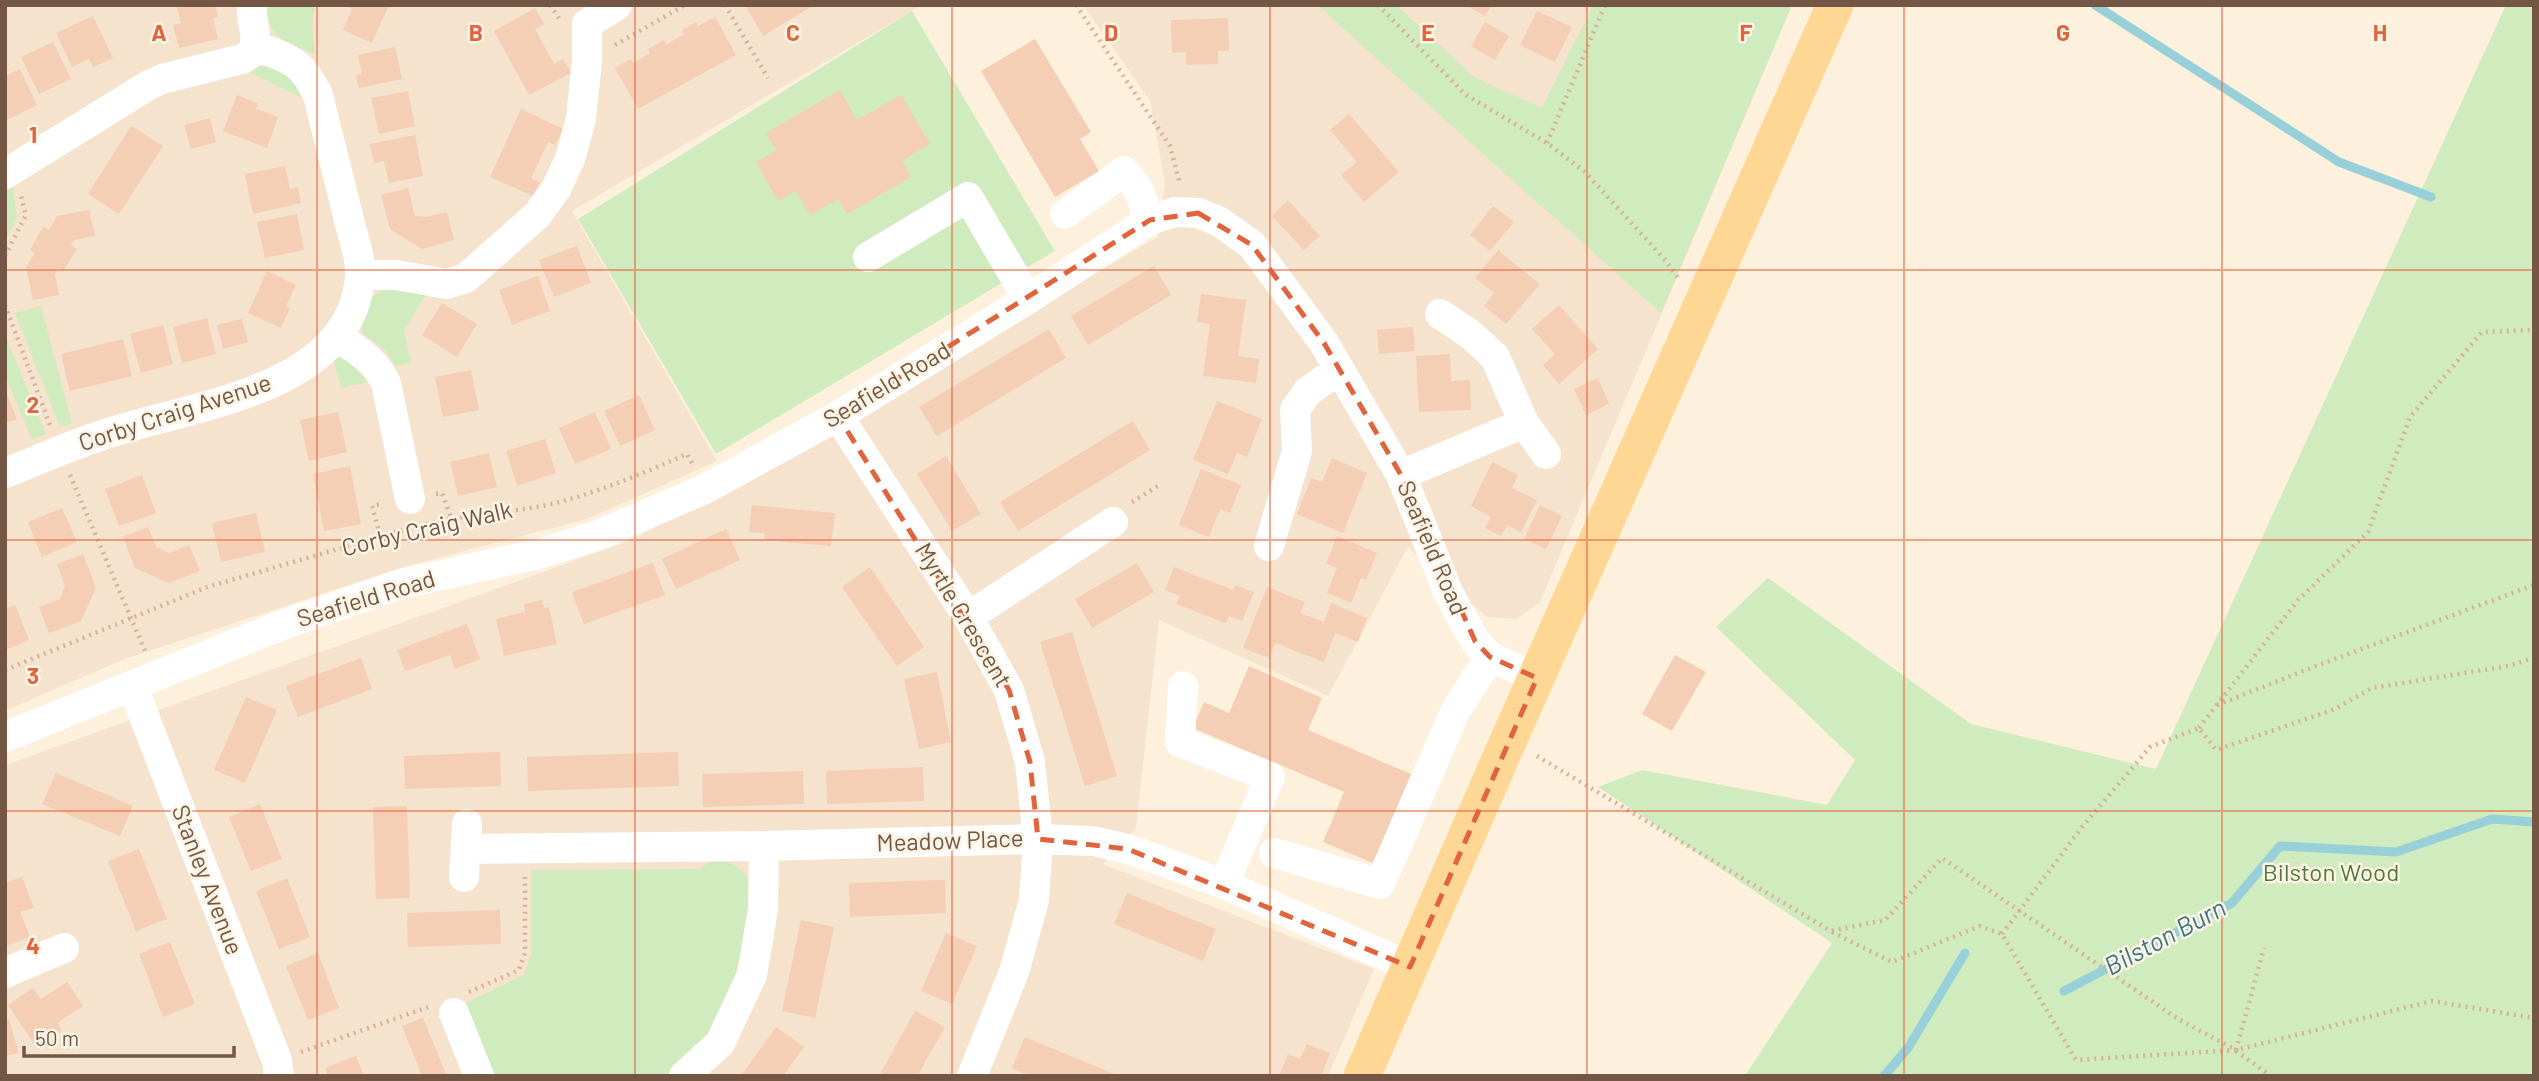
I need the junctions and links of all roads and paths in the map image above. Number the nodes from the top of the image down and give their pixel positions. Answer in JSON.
{"nodes":[{"id":1,"x":252,"y":5,"type":"edge"},
{"id":2,"x":617,"y":5,"type":"edge"},
{"id":3,"x":725,"y":5,"type":"edge"},
{"id":4,"x":1076,"y":5,"type":"edge"},
{"id":5,"x":1378,"y":5,"type":"edge"},
{"id":6,"x":1605,"y":5,"type":"edge"},
{"id":7,"x":1835,"y":5,"type":"edge"},
{"id":8,"x":256,"y":46,"type":"junction"},
{"id":9,"x":768,"y":78,"type":"dead end"},
{"id":10,"x":1547,"y":143,"type":"junction"},
{"id":11,"x":9,"y":172,"type":"edge"},
{"id":12,"x":1065,"y":214,"type":"dead end"},
{"id":13,"x":1163,"y":216,"type":"junction"},
{"id":14,"x":5,"y":256,"type":"edge"},
{"id":15,"x":869,"y":257,"type":"dead end"},
{"id":16,"x":361,"y":275,"type":"junction"},
{"id":17,"x":1028,"y":299,"type":"junction"},
{"id":18,"x":5,"y":305,"type":"edge"},
{"id":19,"x":1701,"y":310,"type":"junction"},
{"id":20,"x":1440,"y":314,"type":"dead end"},
{"id":21,"x":2534,"y":330,"type":"edge"},
{"id":22,"x":337,"y":336,"type":"junction"},
{"id":23,"x":1339,"y":370,"type":"junction"},
{"id":24,"x":838,"y":416,"type":"junction"},
{"id":25,"x":1524,"y":423,"type":"junction"},
{"id":26,"x":60,"y":452,"type":"junction"},
{"id":27,"x":1546,"y":454,"type":"dead end"},
{"id":28,"x":5,"y":473,"type":"edge"},
{"id":29,"x":1401,"y":475,"type":"junction"},
{"id":30,"x":705,"y":489,"type":"junction"},
{"id":31,"x":410,"y":499,"type":"dead end"},
{"id":32,"x":1113,"y":522,"type":"dead end"},
{"id":33,"x":1269,"y":547,"type":"dead end"},
{"id":34,"x":2534,"y":585,"type":"edge"},
{"id":35,"x":968,"y":617,"type":"junction"},
{"id":36,"x":131,"y":618,"type":"junction"},
{"id":37,"x":1490,"y":657,"type":"junction"},
{"id":38,"x":2534,"y":659,"type":"edge"},
{"id":39,"x":5,"y":670,"type":"edge"},
{"id":40,"x":1537,"y":678,"type":"junction"},
{"id":41,"x":144,"y":680,"type":"junction"},
{"id":42,"x":1183,"y":686,"type":"dead end"},
{"id":43,"x":2216,"y":706,"type":"junction"},
{"id":44,"x":2199,"y":728,"type":"junction"},
{"id":45,"x":5,"y":737,"type":"edge"},
{"id":46,"x":1509,"y":739,"type":"junction"},
{"id":47,"x":1038,"y":839,"type":"junction"},
{"id":48,"x":764,"y":846,"type":"junction"},
{"id":49,"x":524,"y":848,"type":"junction"},
{"id":50,"x":466,"y":850,"type":"dead end"},
{"id":51,"x":1274,"y":853,"type":"dead end"},
{"id":52,"x":1224,"y":884,"type":"junction"},
{"id":53,"x":1831,"y":931,"type":"junction"},
{"id":54,"x":2002,"y":934,"type":"junction"},
{"id":55,"x":64,"y":948,"type":"dead end"},
{"id":56,"x":2264,"y":948,"type":"dead end"},
{"id":57,"x":1410,"y":967,"type":"junction"},
{"id":58,"x":5,"y":973,"type":"edge"},
{"id":59,"x":448,"y":1005,"type":"junction"},
{"id":60,"x":2534,"y":1018,"type":"edge"},
{"id":61,"x":2236,"y":1050,"type":"junction"},
{"id":62,"x":278,"y":1068,"type":"edge"},
{"id":63,"x":479,"y":1076,"type":"edge"},
{"id":64,"x":684,"y":1076,"type":"edge"},
{"id":65,"x":972,"y":1076,"type":"edge"},
{"id":66,"x":1362,"y":1076,"type":"edge"},
{"id":67,"x":2272,"y":1076,"type":"edge"}],
"edges":[{"from":1,"to":8,"type":"street"},
{"from":2,"to":16,"type":"street"},
{"from":3,"to":9,"type":"path"},
{"from":4,"to":13,"type":"path"},
{"from":5,"to":10,"type":"path"},
{"from":6,"to":10,"type":"path"},
{"from":7,"to":19,"type":"main road"},
{"from":8,"to":11,"type":"street"},
{"from":8,"to":16,"type":"street","name":"Corby Craig Avenue"},
{"from":10,"to":19,"type":"path"},
{"from":11,"to":14,"type":"path"},
{"from":12,"to":13,"type":"street"},
{"from":13,"to":17,"type":"street","name":"Seafield Road"},
{"from":13,"to":23,"type":"street","name":"Seafield Road"},
{"from":15,"to":17,"type":"street"},
{"from":16,"to":22,"type":"street","name":"Corby Craig Avenue"},
{"from":17,"to":24,"type":"street","name":"Seafield Road"},
{"from":18,"to":26,"type":"path"},
{"from":19,"to":40,"type":"main road"},
{"from":20,"to":25,"type":"street"},
{"from":21,"to":43,"type":"path"},
{"from":22,"to":26,"type":"street","name":"Corby Craig Avenue"},
{"from":22,"to":31,"type":"street","name":"Corby Craig Walk"},
{"from":23,"to":29,"type":"street","name":"Seafield Road"},
{"from":23,"to":33,"type":"street"},
{"from":24,"to":30,"type":"street","name":"Seafield Road"},
{"from":24,"to":35,"type":"street","name":"Myrtle Crescent"},
{"from":25,"to":27,"type":"street"},
{"from":25,"to":29,"type":"street"},
{"from":26,"to":28,"type":"street","name":"Corby Craig Avenue"},
{"from":26,"to":36,"type":"path"},
{"from":29,"to":37,"type":"street","name":"Seafield Road"},
{"from":30,"to":36,"type":"path","name":"Corby Craig Walk"},
{"from":30,"to":41,"type":"street","name":"Seafield Road"},
{"from":32,"to":35,"type":"street"},
{"from":34,"to":43,"type":"path"},
{"from":35,"to":47,"type":"street","name":"Myrtle Crescent"},
{"from":36,"to":39,"type":"path","name":"Corby Craig Walk"},
{"from":36,"to":41,"type":"path"},
{"from":37,"to":40,"type":"street","name":"Seafield Road"},
{"from":37,"to":51,"type":"street"},
{"from":38,"to":44,"type":"path"},
{"from":40,"to":46,"type":"main road"},
{"from":41,"to":45,"type":"street","name":"Seafield Road"},
{"from":41,"to":62,"type":"street","name":"Stanley Avenue"},
{"from":42,"to":52,"type":"street"},
{"from":43,"to":44,"type":"path"},
{"from":44,"to":54,"type":"path"},
{"from":46,"to":53,"type":"path"},
{"from":46,"to":57,"type":"main road"},
{"from":47,"to":48,"type":"street","name":"Meadow Place"},
{"from":47,"to":52,"type":"street","name":"Meadow Place"},
{"from":47,"to":65,"type":"street","name":"Myrtle Crescent"},
{"from":48,"to":49,"type":"street","name":"Meadow Place"},
{"from":48,"to":64,"type":"street"},
{"from":49,"to":50,"type":"street","name":"Meadow Place"},
{"from":49,"to":59,"type":"path"},
{"from":52,"to":57,"type":"street","name":"Meadow Place"},
{"from":53,"to":54,"type":"path"},
{"from":53,"to":61,"type":"path"},
{"from":54,"to":61,"type":"path"},
{"from":55,"to":58,"type":"street"},
{"from":56,"to":61,"type":"path"},
{"from":57,"to":66,"type":"main road"},
{"from":59,"to":62,"type":"path"},
{"from":59,"to":63,"type":"street"},
{"from":60,"to":61,"type":"path"},
{"from":61,"to":67,"type":"path"}]}
